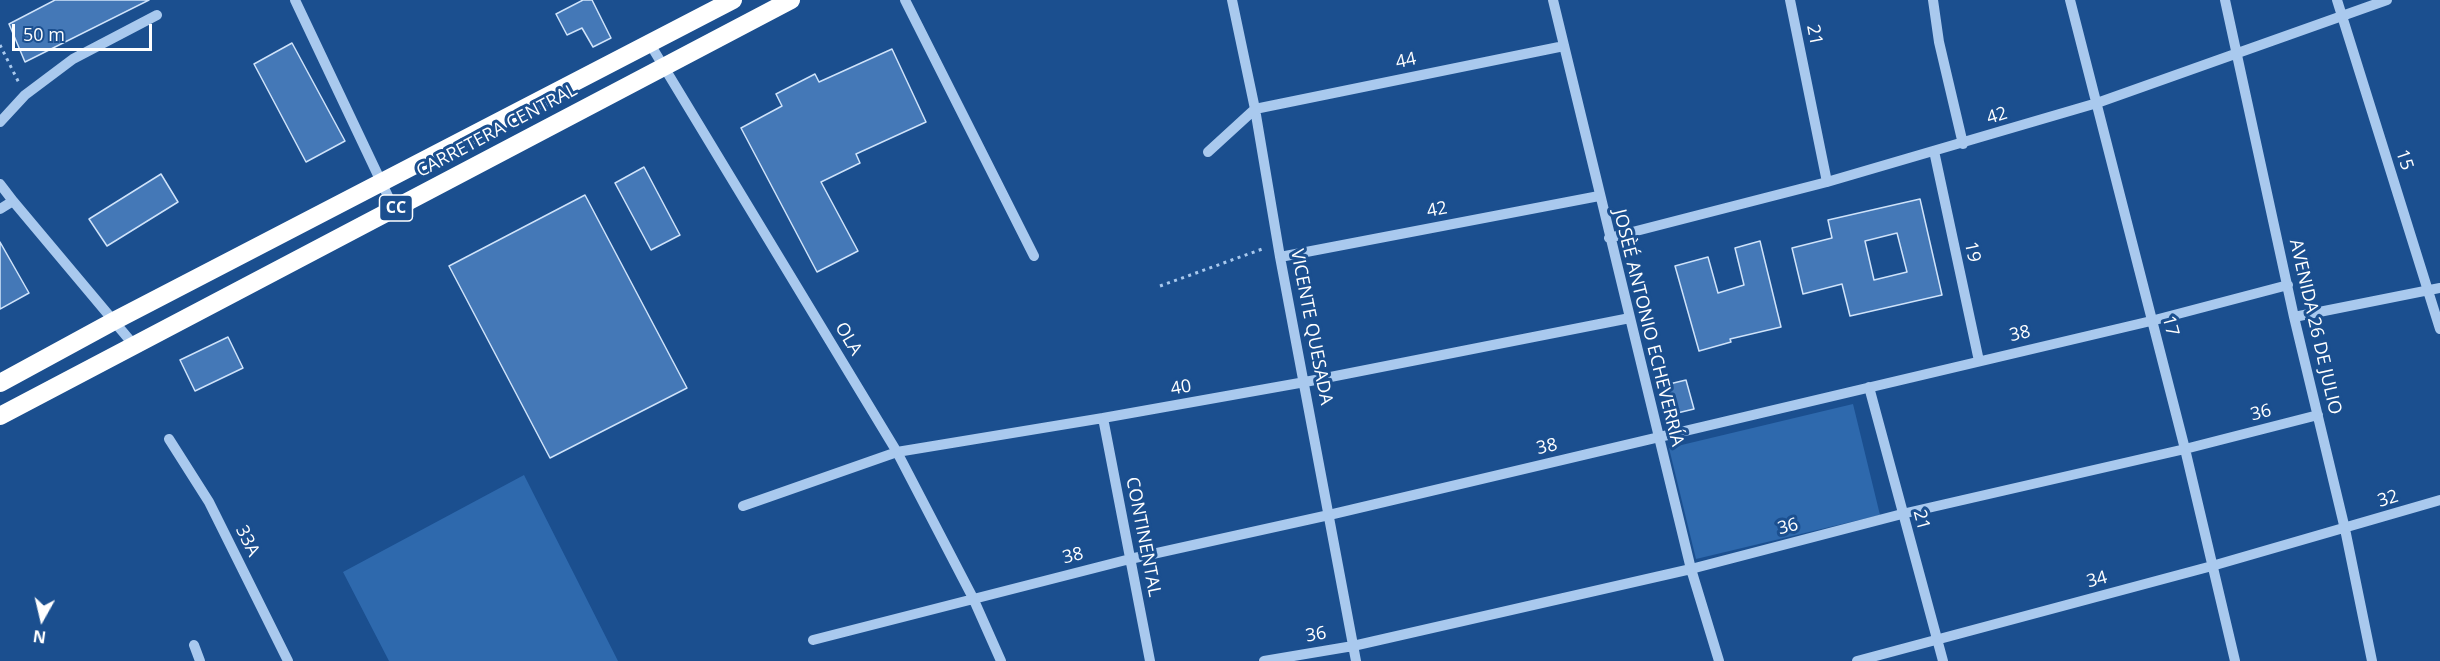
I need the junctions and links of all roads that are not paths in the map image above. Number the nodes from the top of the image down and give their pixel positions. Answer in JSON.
{"nodes":[{"id":1,"x":295,"y":0,"type":"edge"},
{"id":2,"x":733,"y":0,"type":"edge"},
{"id":3,"x":791,"y":0,"type":"edge"},
{"id":4,"x":905,"y":0,"type":"edge"},
{"id":5,"x":1232,"y":0,"type":"edge"},
{"id":6,"x":1553,"y":0,"type":"edge"},
{"id":7,"x":1790,"y":0,"type":"edge"},
{"id":8,"x":1933,"y":0,"type":"edge"},
{"id":9,"x":2070,"y":0,"type":"edge"},
{"id":10,"x":2225,"y":0,"type":"edge"},
{"id":11,"x":2337,"y":0,"type":"edge"},
{"id":12,"x":2387,"y":0,"type":"edge"},
{"id":13,"x":157,"y":15,"type":"dead end"},
{"id":14,"x":2342,"y":16,"type":"junction"},
{"id":15,"x":650,"y":44,"type":"junction"},
{"id":16,"x":1564,"y":46,"type":"junction"},
{"id":17,"x":2236,"y":54,"type":"junction"},
{"id":18,"x":664,"y":67,"type":"junction"},
{"id":19,"x":2097,"y":103,"type":"junction"},
{"id":20,"x":1256,"y":109,"type":"junction"},
{"id":21,"x":0,"y":122,"type":"edge"},
{"id":22,"x":1963,"y":144,"type":"junction"},
{"id":23,"x":1934,"y":151,"type":"junction"},
{"id":24,"x":1208,"y":152,"type":"dead end"},
{"id":25,"x":1827,"y":182,"type":"junction"},
{"id":26,"x":0,"y":184,"type":"edge"},
{"id":27,"x":382,"y":184,"type":"junction"},
{"id":28,"x":1599,"y":196,"type":"junction"},
{"id":29,"x":13,"y":201,"type":"junction"},
{"id":30,"x":0,"y":209,"type":"edge"},
{"id":31,"x":394,"y":209,"type":"junction"},
{"id":32,"x":1609,"y":238,"type":"junction"},
{"id":33,"x":1035,"y":256,"type":"dead end"},
{"id":34,"x":1280,"y":257,"type":"junction"},
{"id":35,"x":2288,"y":285,"type":"junction"},
{"id":36,"x":2440,"y":288,"type":"edge"},
{"id":37,"x":2428,"y":290,"type":"junction"},
{"id":38,"x":2294,"y":317,"type":"junction"},
{"id":39,"x":1630,"y":318,"type":"junction"},
{"id":40,"x":114,"y":321,"type":"junction"},
{"id":41,"x":2151,"y":321,"type":"junction"},
{"id":42,"x":2440,"y":329,"type":"edge"},
{"id":43,"x":133,"y":344,"type":"junction"},
{"id":44,"x":1979,"y":360,"type":"junction"},
{"id":45,"x":1305,"y":382,"type":"junction"},
{"id":46,"x":0,"y":383,"type":"edge"},
{"id":47,"x":1869,"y":387,"type":"junction"},
{"id":48,"x":2318,"y":415,"type":"junction"},
{"id":49,"x":0,"y":416,"type":"edge"},
{"id":50,"x":1103,"y":418,"type":"junction"},
{"id":51,"x":1658,"y":437,"type":"junction"},
{"id":52,"x":169,"y":439,"type":"dead end"},
{"id":53,"x":2185,"y":449,"type":"junction"},
{"id":54,"x":897,"y":452,"type":"junction"},
{"id":55,"x":2440,"y":500,"type":"edge"},
{"id":56,"x":743,"y":506,"type":"dead end"},
{"id":57,"x":1902,"y":514,"type":"junction"},
{"id":58,"x":1329,"y":515,"type":"junction"},
{"id":59,"x":2345,"y":529,"type":"junction"},
{"id":60,"x":1130,"y":559,"type":"junction"},
{"id":61,"x":2212,"y":567,"type":"junction"},
{"id":62,"x":1691,"y":569,"type":"junction"},
{"id":63,"x":973,"y":598,"type":"junction"},
{"id":64,"x":813,"y":640,"type":"dead end"},
{"id":65,"x":1936,"y":641,"type":"junction"},
{"id":66,"x":194,"y":645,"type":"dead end"},
{"id":67,"x":1353,"y":645,"type":"junction"},
{"id":68,"x":201,"y":661,"type":"edge"},
{"id":69,"x":288,"y":661,"type":"edge"},
{"id":70,"x":1001,"y":661,"type":"edge"},
{"id":71,"x":1150,"y":661,"type":"edge"},
{"id":72,"x":1264,"y":661,"type":"edge"},
{"id":73,"x":1356,"y":661,"type":"edge"},
{"id":74,"x":1719,"y":661,"type":"edge"},
{"id":75,"x":1857,"y":661,"type":"edge"},
{"id":76,"x":1942,"y":661,"type":"edge"},
{"id":77,"x":2235,"y":661,"type":"edge"},
{"id":78,"x":2372,"y":661,"type":"edge"}],
"edges":[{"from":1,"to":27,"type":"street"},
{"from":2,"to":15,"type":"highway","name":"CARRETERA CENTRAL","number":"CC"},
{"from":3,"to":18,"type":"highway","name":"CARRETERA CENTRAL","number":"CC"},
{"from":4,"to":33,"type":"street"},
{"from":5,"to":20,"type":"street","name":"VICENTE QUESADA"},
{"from":6,"to":16,"type":"street","name":"JOSÈÉ ANTONIO ECHEVERRÍA"},
{"from":7,"to":25,"type":"street","name":"21"},
{"from":8,"to":22,"type":"street"},
{"from":9,"to":19,"type":"street","name":"17"},
{"from":10,"to":17,"type":"street","name":"AVENIDA 26 DE JULIO"},
{"from":11,"to":14,"type":"street","name":"15"},
{"from":12,"to":14,"type":"street","name":"42"},
{"from":13,"to":21,"type":"street"},
{"from":14,"to":17,"type":"street","name":"42"},
{"from":14,"to":37,"type":"street","name":"15"},
{"from":15,"to":18,"type":"street","name":"OLA"},
{"from":15,"to":27,"type":"highway","name":"CARRETERA CENTRAL","number":"CC"},
{"from":16,"to":20,"type":"street","name":"44"},
{"from":16,"to":28,"type":"street","name":"JOSÈÉ ANTONIO ECHEVERRÍA"},
{"from":17,"to":19,"type":"street","name":"42"},
{"from":17,"to":35,"type":"street","name":"AVENIDA 26 DE JULIO"},
{"from":18,"to":31,"type":"highway","name":"CARRETERA CENTRAL","number":"CC"},
{"from":18,"to":54,"type":"street","name":"OLA"},
{"from":19,"to":22,"type":"street","name":"42"},
{"from":19,"to":41,"type":"street","name":"17"},
{"from":20,"to":24,"type":"street"},
{"from":20,"to":34,"type":"street","name":"VICENTE QUESADA"},
{"from":22,"to":23,"type":"street","name":"42"},
{"from":23,"to":25,"type":"street","name":"42"},
{"from":23,"to":44,"type":"street","name":"19"},
{"from":25,"to":32,"type":"street","name":"42"},
{"from":26,"to":29,"type":"street"},
{"from":27,"to":31,"type":"street"},
{"from":27,"to":40,"type":"highway","name":"CARRETERA CENTRAL","number":"CC"},
{"from":28,"to":32,"type":"street","name":"JOSÈÉ ANTONIO ECHEVERRÍA"},
{"from":28,"to":34,"type":"street","name":"42"},
{"from":29,"to":30,"type":"street"},
{"from":29,"to":40,"type":"street"},
{"from":31,"to":43,"type":"highway","name":"CARRETERA CENTRAL","number":"CC"},
{"from":32,"to":39,"type":"street","name":"JOSÈÉ ANTONIO ECHEVERRÍA"},
{"from":34,"to":45,"type":"street","name":"VICENTE QUESADA"},
{"from":35,"to":38,"type":"street","name":"AVENIDA 26 DE JULIO"},
{"from":35,"to":41,"type":"street","name":"38"},
{"from":36,"to":37,"type":"street"},
{"from":37,"to":38,"type":"street"},
{"from":37,"to":42,"type":"street","name":"15"},
{"from":38,"to":48,"type":"street","name":"AVENIDA 26 DE JULIO"},
{"from":39,"to":45,"type":"street","name":"40"},
{"from":39,"to":51,"type":"street","name":"JOSÈÉ ANTONIO ECHEVERRÍA"},
{"from":40,"to":43,"type":"street"},
{"from":40,"to":46,"type":"highway","name":"CARRETERA CENTRAL","number":"CC"},
{"from":41,"to":44,"type":"street","name":"38"},
{"from":41,"to":53,"type":"street","name":"17"},
{"from":43,"to":49,"type":"highway","name":"CARRETERA CENTRAL","number":"CC"},
{"from":44,"to":47,"type":"street","name":"38"},
{"from":45,"to":50,"type":"street","name":"40"},
{"from":45,"to":58,"type":"street","name":"VICENTE QUESADA"},
{"from":47,"to":51,"type":"street","name":"38"},
{"from":47,"to":57,"type":"street","name":"21"},
{"from":48,"to":53,"type":"street","name":"36"},
{"from":48,"to":59,"type":"street","name":"AVENIDA 26 DE JULIO"},
{"from":50,"to":54,"type":"street","name":"40"},
{"from":50,"to":60,"type":"street","name":"CONTINENTAL"},
{"from":51,"to":58,"type":"street","name":"38"},
{"from":51,"to":62,"type":"street","name":"JOSÈÉ ANTONIO ECHEVERRÍA"},
{"from":52,"to":69,"type":"street","name":"33A"},
{"from":53,"to":57,"type":"street","name":"36"},
{"from":53,"to":61,"type":"street","name":"17"},
{"from":54,"to":56,"type":"street","name":"40"},
{"from":54,"to":63,"type":"street","name":"OLA"},
{"from":55,"to":59,"type":"street","name":"32"},
{"from":57,"to":62,"type":"street","name":"36"},
{"from":57,"to":65,"type":"street","name":"21"},
{"from":58,"to":60,"type":"street","name":"38"},
{"from":58,"to":67,"type":"street","name":"VICENTE QUESADA"},
{"from":59,"to":61,"type":"street","name":"34"},
{"from":59,"to":78,"type":"street","name":"AVENIDA 26 DE JULIO"},
{"from":60,"to":63,"type":"street","name":"38"},
{"from":60,"to":71,"type":"street","name":"CONTINENTAL"},
{"from":61,"to":65,"type":"street","name":"34"},
{"from":61,"to":77,"type":"street","name":"17"},
{"from":62,"to":67,"type":"street","name":"36"},
{"from":62,"to":74,"type":"street","name":"JOSÈÉ ANTONIO ECHEVERRÍA"},
{"from":63,"to":64,"type":"street","name":"38"},
{"from":63,"to":70,"type":"street","name":"OLA"},
{"from":65,"to":75,"type":"street","name":"34"},
{"from":65,"to":76,"type":"street","name":"21"},
{"from":66,"to":68,"type":"street"},
{"from":67,"to":72,"type":"street","name":"36"},
{"from":67,"to":73,"type":"street","name":"VICENTE QUESADA"}]}
